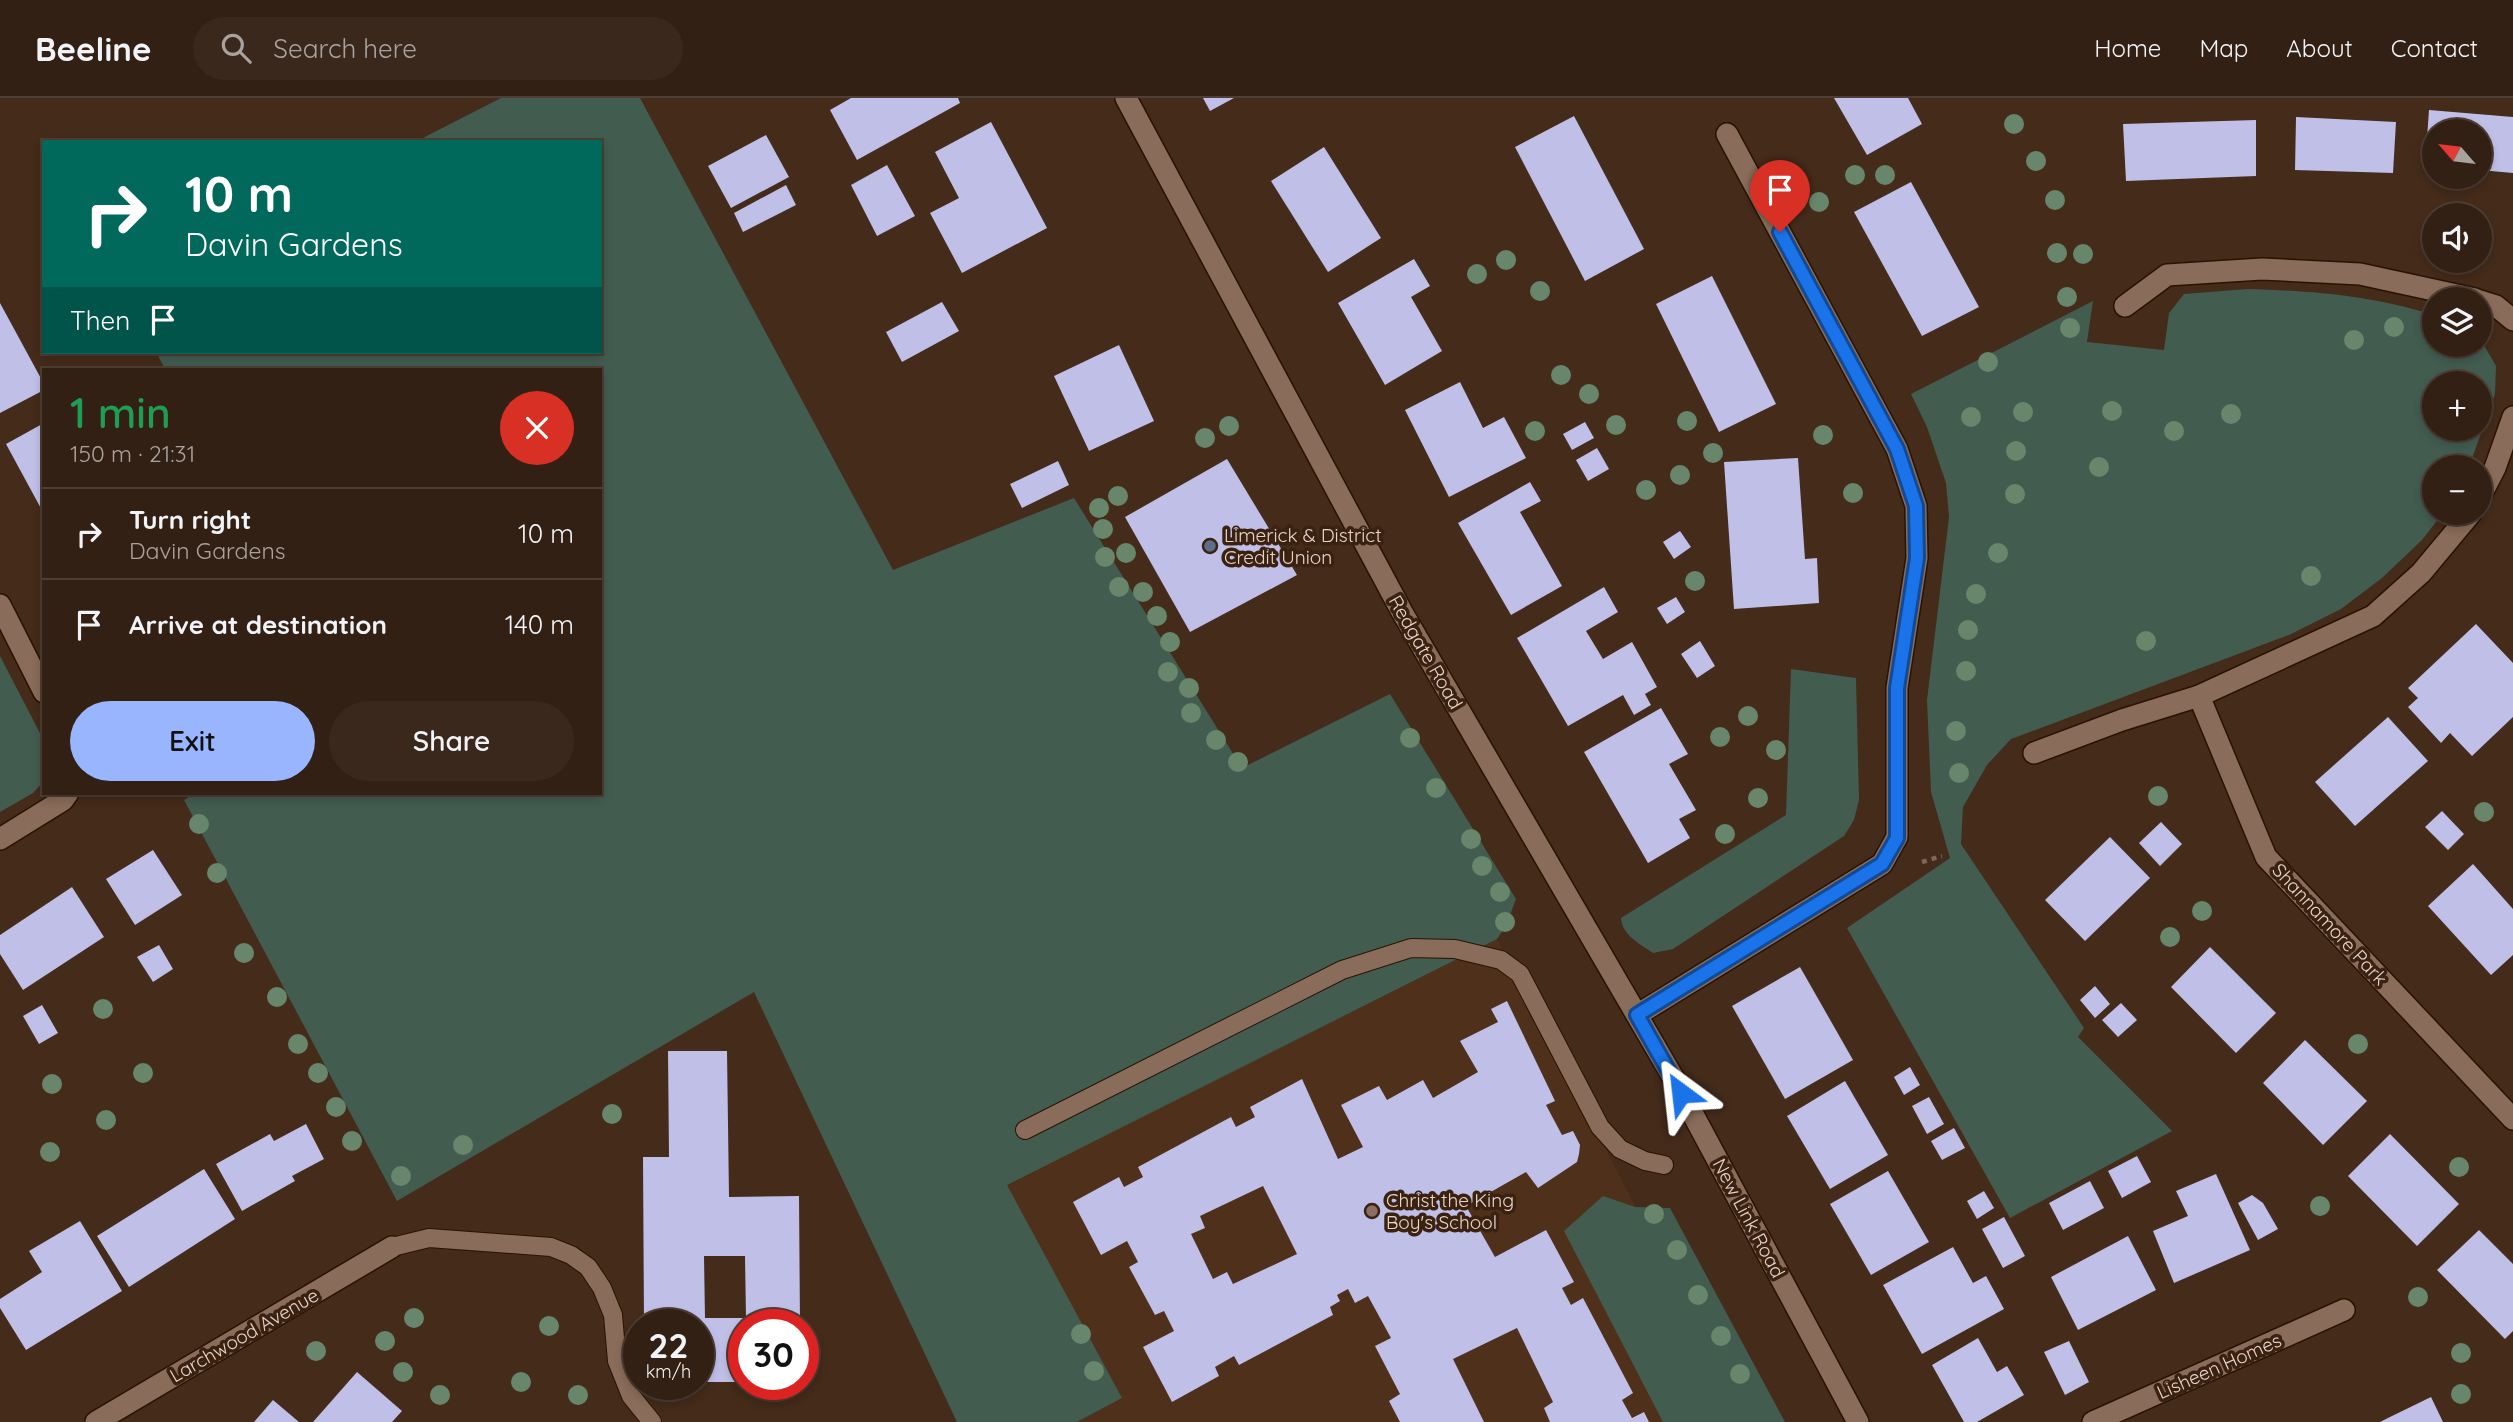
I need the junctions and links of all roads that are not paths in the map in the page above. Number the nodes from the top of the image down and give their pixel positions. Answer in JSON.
{"nodes":[{"id":1,"x":1126,"y":98,"type":"edge"},
{"id":2,"x":1727,"y":134,"type":"dead end"},
{"id":3,"x":2422,"y":287,"type":"edge"},
{"id":4,"x":2492,"y":305,"type":"edge"},
{"id":5,"x":2125,"y":306,"type":"dead end"},
{"id":6,"x":2513,"y":320,"type":"edge"},
{"id":7,"x":2513,"y":417,"type":"edge"},
{"id":8,"x":2492,"y":474,"type":"edge"},
{"id":9,"x":2461,"y":525,"type":"edge"},
{"id":10,"x":0,"y":606,"type":"edge"},
{"id":11,"x":42,"y":688,"type":"edge"},
{"id":12,"x":2199,"y":696,"type":"junction"},
{"id":13,"x":2034,"y":753,"type":"dead end"},
{"id":14,"x":66,"y":797,"type":"edge"},
{"id":15,"x":0,"y":839,"type":"edge"},
{"id":16,"x":1637,"y":1015,"type":"junction"},
{"id":17,"x":2513,"y":1119,"type":"edge"},
{"id":18,"x":1025,"y":1130,"type":"dead end"},
{"id":19,"x":1664,"y":1165,"type":"dead end"},
{"id":20,"x":392,"y":1247,"type":"joint"},
{"id":21,"x":2344,"y":1310,"type":"dead end"},
{"id":22,"x":96,"y":1422,"type":"edge"},
{"id":23,"x":652,"y":1422,"type":"edge"},
{"id":24,"x":1858,"y":1422,"type":"edge"},
{"id":25,"x":2093,"y":1422,"type":"edge"}],
"edges":[{"from":1,"to":16,"type":"street","name":"Redgate Road"},
{"from":2,"to":16,"type":"street"},
{"from":3,"to":5,"type":"street"},
{"from":4,"to":6,"type":"street"},
{"from":7,"to":8,"type":"street"},
{"from":9,"to":12,"type":"street"},
{"from":10,"to":11,"type":"street"},
{"from":12,"to":13,"type":"street"},
{"from":12,"to":17,"type":"street","name":"Shannamore Park"},
{"from":14,"to":15,"type":"street"},
{"from":16,"to":24,"type":"street","name":"New Link Road"},
{"from":18,"to":19,"type":"lane"},
{"from":20,"to":22,"type":"street","name":"Larchwood Avenue"},
{"from":20,"to":23,"type":"lane"},
{"from":21,"to":25,"type":"street","name":"Lisheen Homes"}]}
